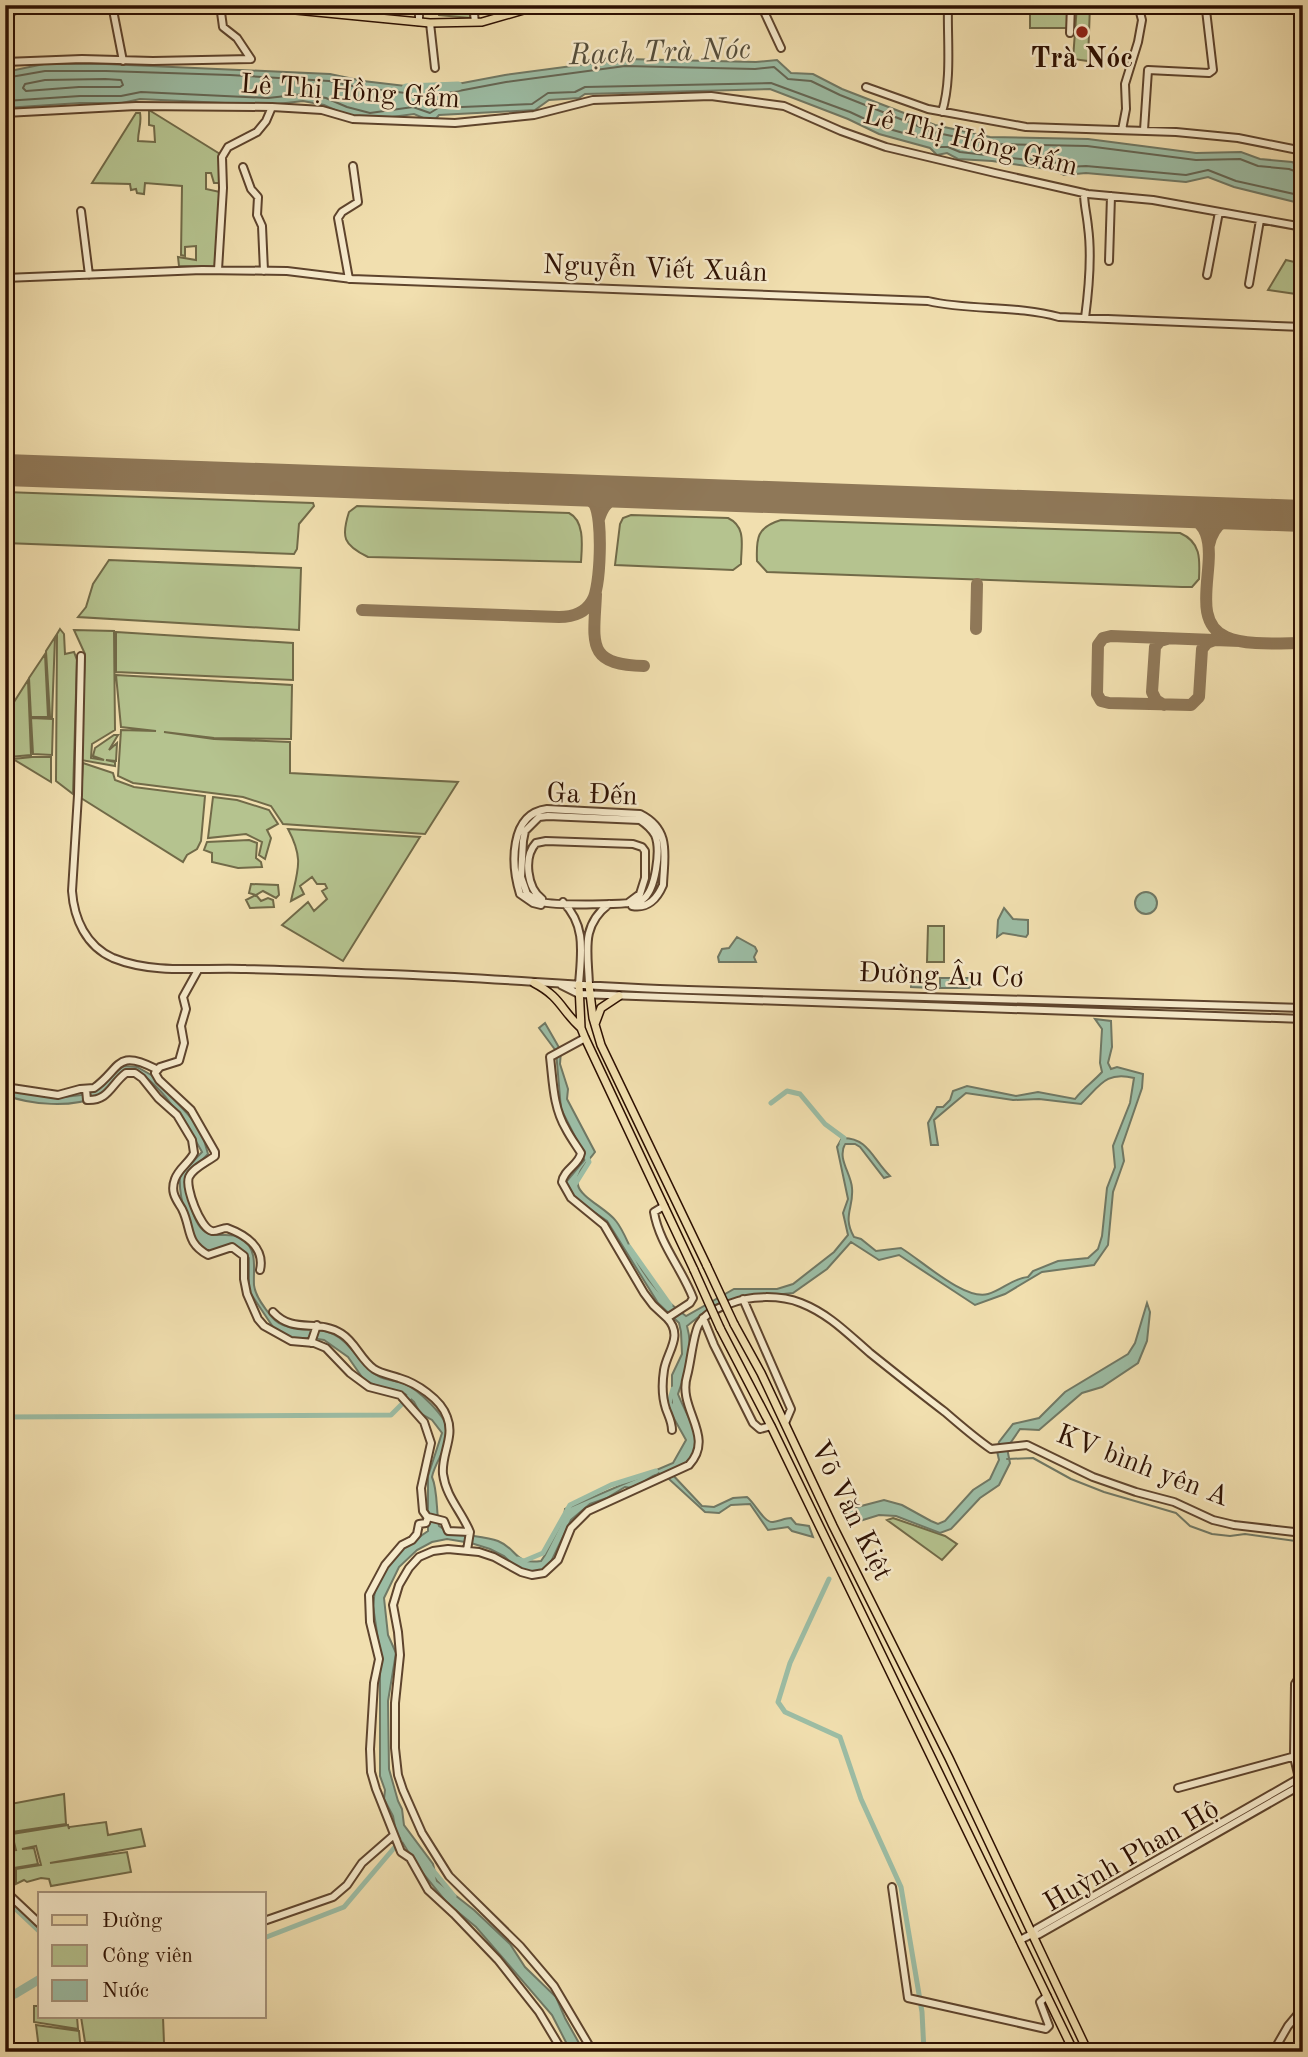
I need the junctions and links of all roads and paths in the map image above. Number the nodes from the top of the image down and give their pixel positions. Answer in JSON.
{"nodes":[{"id":1,"x":112,"y":5,"type":"edge"},
{"id":2,"x":220,"y":5,"type":"edge"},
{"id":3,"x":245,"y":5,"type":"edge"},
{"id":4,"x":419,"y":5,"type":"edge"},
{"id":5,"x":473,"y":5,"type":"edge"},
{"id":6,"x":554,"y":5,"type":"edge"},
{"id":7,"x":761,"y":5,"type":"edge"},
{"id":8,"x":948,"y":5,"type":"edge"},
{"id":9,"x":1071,"y":5,"type":"edge"},
{"id":10,"x":1138,"y":5,"type":"edge"},
{"id":11,"x":1210,"y":5,"type":"edge"},
{"id":12,"x":32,"y":6,"type":"edge"},
{"id":13,"x":314,"y":8,"type":"edge"},
{"id":14,"x":5,"y":13,"type":"edge"},
{"id":15,"x":419,"y":22,"type":"junction"},
{"id":16,"x":479,"y":22,"type":"junction"},
{"id":17,"x":430,"y":23,"type":"junction"},
{"id":18,"x":1070,"y":33,"type":"dead end"},
{"id":19,"x":781,"y":48,"type":"dead end"},
{"id":20,"x":123,"y":61,"type":"junction"},
{"id":21,"x":5,"y":62,"type":"edge"},
{"id":22,"x":435,"y":68,"type":"dead end"},
{"id":23,"x":866,"y":87,"type":"dead end"},
{"id":24,"x":272,"y":107,"type":"junction"},
{"id":25,"x":942,"y":112,"type":"junction"},
{"id":26,"x":5,"y":113,"type":"edge"},
{"id":27,"x":1122,"y":130,"type":"junction"},
{"id":28,"x":1144,"y":130,"type":"junction"},
{"id":29,"x":1303,"y":151,"type":"edge"},
{"id":30,"x":353,"y":166,"type":"dead end"},
{"id":31,"x":243,"y":167,"type":"dead end"},
{"id":32,"x":1084,"y":193,"type":"junction"},
{"id":33,"x":1111,"y":196,"type":"junction"},
{"id":34,"x":81,"y":211,"type":"dead end"},
{"id":35,"x":1219,"y":212,"type":"junction"},
{"id":36,"x":1260,"y":219,"type":"junction"},
{"id":37,"x":1303,"y":227,"type":"edge"},
{"id":38,"x":1108,"y":261,"type":"dead end"},
{"id":39,"x":218,"y":270,"type":"junction"},
{"id":40,"x":264,"y":271,"type":"junction"},
{"id":41,"x":89,"y":275,"type":"junction"},
{"id":42,"x":1207,"y":275,"type":"dead end"},
{"id":43,"x":5,"y":278,"type":"edge"},
{"id":44,"x":349,"y":279,"type":"junction"},
{"id":45,"x":1249,"y":284,"type":"dead end"},
{"id":46,"x":1085,"y":318,"type":"junction"},
{"id":47,"x":1303,"y":327,"type":"edge"},
{"id":48,"x":81,"y":656,"type":"dead end"},
{"id":49,"x":563,"y":902,"type":"junction"},
{"id":50,"x":549,"y":903,"type":"junction"},
{"id":51,"x":609,"y":904,"type":"junction"},
{"id":52,"x":627,"y":904,"type":"junction"},
{"id":53,"x":198,"y":970,"type":"junction"},
{"id":54,"x":534,"y":983,"type":"junction"},
{"id":55,"x":560,"y":984,"type":"junction"},
{"id":56,"x":579,"y":985,"type":"junction"},
{"id":57,"x":589,"y":985,"type":"junction"},
{"id":58,"x":579,"y":994,"type":"junction"},
{"id":59,"x":686,"y":994,"type":"junction"},
{"id":60,"x":590,"y":995,"type":"junction"},
{"id":61,"x":619,"y":996,"type":"junction"},
{"id":62,"x":1178,"y":1005,"type":"junction"},
{"id":63,"x":1303,"y":1008,"type":"edge"},
{"id":64,"x":1178,"y":1016,"type":"junction"},
{"id":65,"x":1303,"y":1019,"type":"edge"},
{"id":66,"x":581,"y":1028,"type":"junction"},
{"id":67,"x":595,"y":1028,"type":"junction"},
{"id":68,"x":585,"y":1038,"type":"junction"},
{"id":69,"x":156,"y":1069,"type":"junction"},
{"id":70,"x":5,"y":1087,"type":"edge"},
{"id":71,"x":86,"y":1090,"type":"junction"},
{"id":72,"x":659,"y":1165,"type":"junction"},
{"id":73,"x":647,"y":1171,"type":"junction"},
{"id":74,"x":664,"y":1206,"type":"junction"},
{"id":75,"x":188,"y":1207,"type":"junction"},
{"id":76,"x":260,"y":1270,"type":"dead end"},
{"id":77,"x":743,"y":1299,"type":"junction"},
{"id":78,"x":274,"y":1312,"type":"dead end"},
{"id":79,"x":668,"y":1317,"type":"junction"},
{"id":80,"x":703,"y":1318,"type":"junction"},
{"id":81,"x":316,"y":1327,"type":"junction"},
{"id":82,"x":312,"y":1341,"type":"junction"},
{"id":83,"x":785,"y":1423,"type":"junction"},
{"id":84,"x":771,"y":1426,"type":"junction"},
{"id":85,"x":672,"y":1430,"type":"dead end"},
{"id":86,"x":428,"y":1517,"type":"junction"},
{"id":87,"x":470,"y":1533,"type":"junction"},
{"id":88,"x":1303,"y":1533,"type":"edge"},
{"id":89,"x":467,"y":1550,"type":"junction"},
{"id":90,"x":881,"y":1623,"type":"junction"},
{"id":91,"x":869,"y":1628,"type":"junction"},
{"id":92,"x":1303,"y":1672,"type":"edge"},
{"id":93,"x":1298,"y":1756,"type":"edge"},
{"id":94,"x":1301,"y":1781,"type":"edge"},
{"id":95,"x":1178,"y":1788,"type":"dead end"},
{"id":96,"x":1303,"y":1796,"type":"edge"},
{"id":97,"x":394,"y":1837,"type":"junction"},
{"id":98,"x":892,"y":1887,"type":"dead end"},
{"id":99,"x":5,"y":1891,"type":"edge"},
{"id":100,"x":266,"y":1920,"type":"edge"},
{"id":101,"x":38,"y":1922,"type":"edge"},
{"id":102,"x":1033,"y":1933,"type":"junction"},
{"id":103,"x":1020,"y":1940,"type":"junction"},
{"id":104,"x":1047,"y":1996,"type":"junction"},
{"id":105,"x":1303,"y":2008,"type":"edge"},
{"id":106,"x":1303,"y":2034,"type":"edge"},
{"id":107,"x":563,"y":2052,"type":"edge"},
{"id":108,"x":593,"y":2052,"type":"edge"},
{"id":109,"x":1074,"y":2052,"type":"edge"},
{"id":110,"x":1088,"y":2052,"type":"edge"},
{"id":111,"x":1273,"y":2052,"type":"edge"},
{"id":112,"x":1294,"y":2052,"type":"edge"}],
"edges":[{"from":1,"to":20,"type":"street"},
{"from":2,"to":20,"type":"street"},
{"from":3,"to":13,"type":"main road"},
{"from":4,"to":15,"type":"street"},
{"from":5,"to":16,"type":"street"},
{"from":6,"to":16,"type":"main road"},
{"from":7,"to":19,"type":"street"},
{"from":8,"to":25,"type":"street"},
{"from":9,"to":18,"type":"street"},
{"from":10,"to":27,"type":"street"},
{"from":11,"to":28,"type":"street"},
{"from":12,"to":14,"type":"main road"},
{"from":13,"to":15,"type":"main road"},
{"from":15,"to":17,"type":"main road"},
{"from":16,"to":17,"type":"main road"},
{"from":17,"to":22,"type":"street"},
{"from":20,"to":21,"type":"street"},
{"from":23,"to":25,"type":"street"},
{"from":24,"to":26,"type":"street","name":"Lê Thị Hồng Gấm"},
{"from":24,"to":32,"type":"street","name":"Lê Thị Hồng Gấm"},
{"from":24,"to":39,"type":"street"},
{"from":25,"to":27,"type":"street"},
{"from":27,"to":28,"type":"street"},
{"from":28,"to":29,"type":"street"},
{"from":30,"to":44,"type":"street"},
{"from":31,"to":40,"type":"street"},
{"from":32,"to":33,"type":"street","name":"Lê Thị Hồng Gấm"},
{"from":32,"to":46,"type":"street"},
{"from":33,"to":35,"type":"street","name":"Lê Thị Hồng Gấm"},
{"from":33,"to":38,"type":"street"},
{"from":34,"to":41,"type":"street"},
{"from":35,"to":36,"type":"street","name":"Lê Thị Hồng Gấm"},
{"from":35,"to":42,"type":"street"},
{"from":36,"to":37,"type":"street","name":"Lê Thị Hồng Gấm"},
{"from":36,"to":45,"type":"street"},
{"from":39,"to":40,"type":"street","name":"Nguyễn Viết Xuân"},
{"from":39,"to":41,"type":"street","name":"Nguyễn Viết Xuân"},
{"from":40,"to":44,"type":"street","name":"Nguyễn Viết Xuân"},
{"from":41,"to":43,"type":"street","name":"Nguyễn Viết Xuân"},
{"from":44,"to":46,"type":"street","name":"Nguyễn Viết Xuân"},
{"from":46,"to":47,"type":"street","name":"Nguyễn Viết Xuân"},
{"from":48,"to":53,"type":"street","name":"Đường Âu Cơ"},
{"from":49,"to":50,"type":"street"},
{"from":49,"to":51,"type":"street"},
{"from":49,"to":56,"type":"street"},
{"from":50,"to":52,"type":"street"},
{"from":50,"to":52,"type":"street"},
{"from":51,"to":52,"type":"street"},
{"from":51,"to":57,"type":"street"},
{"from":53,"to":54,"type":"street","name":"Đường Âu Cơ"},
{"from":53,"to":69,"type":"street"},
{"from":54,"to":55,"type":"street","name":"Đường Âu Cơ"},
{"from":54,"to":66,"type":"main road"},
{"from":55,"to":56,"type":"street","name":"Đường Âu Cơ"},
{"from":55,"to":58,"type":"street"},
{"from":56,"to":57,"type":"street","name":"Đường Âu Cơ"},
{"from":56,"to":58,"type":"main road","name":"Võ Văn Kiệt"},
{"from":57,"to":59,"type":"street","name":"Đường Âu Cơ"},
{"from":57,"to":60,"type":"main road","name":"Võ Văn Kiệt"},
{"from":58,"to":60,"type":"street","name":"Đường Âu Cơ"},
{"from":58,"to":66,"type":"main road","name":"Võ Văn Kiệt"},
{"from":59,"to":61,"type":"street","name":"Đường Âu Cơ"},
{"from":59,"to":62,"type":"street","name":"Đường Âu Cơ"},
{"from":59,"to":64,"type":"street","name":"Đường Âu Cơ"},
{"from":60,"to":61,"type":"street","name":"Đường Âu Cơ"},
{"from":60,"to":67,"type":"main road","name":"Võ Văn Kiệt"},
{"from":61,"to":67,"type":"main road"},
{"from":62,"to":63,"type":"street","name":"Đường Âu Cơ"},
{"from":62,"to":64,"type":"street"},
{"from":64,"to":65,"type":"street","name":"Đường Âu Cơ"},
{"from":66,"to":68,"type":"main road","name":"Võ Văn Kiệt"},
{"from":67,"to":72,"type":"main road","name":"Võ Văn Kiệt"},
{"from":68,"to":73,"type":"main road","name":"Võ Văn Kiệt"},
{"from":68,"to":79,"type":"street"},
{"from":69,"to":71,"type":"street"},
{"from":69,"to":75,"type":"street"},
{"from":70,"to":71,"type":"street"},
{"from":71,"to":75,"type":"street"},
{"from":72,"to":73,"type":"street"},
{"from":72,"to":83,"type":"main road","name":"Võ Văn Kiệt","bridge":true},
{"from":73,"to":74,"type":"main road","name":"Võ Văn Kiệt"},
{"from":74,"to":79,"type":"street"},
{"from":74,"to":84,"type":"main road","name":"Võ Văn Kiệt","bridge":true},
{"from":75,"to":76,"type":"street"},
{"from":75,"to":82,"type":"street"},
{"from":77,"to":80,"type":"street"},
{"from":77,"to":83,"type":"street"},
{"from":77,"to":88,"type":"street","name":"KV bình yên A"},
{"from":78,"to":81,"type":"street"},
{"from":79,"to":85,"type":"street"},
{"from":80,"to":84,"type":"street"},
{"from":80,"to":89,"type":"street"},
{"from":81,"to":82,"type":"street"},
{"from":81,"to":87,"type":"street"},
{"from":82,"to":86,"type":"street"},
{"from":83,"to":90,"type":"main road","name":"Võ Văn Kiệt"},
{"from":84,"to":91,"type":"main road","name":"Võ Văn Kiệt"},
{"from":86,"to":87,"type":"street"},
{"from":86,"to":97,"type":"street"},
{"from":87,"to":89,"type":"street"},
{"from":89,"to":108,"type":"street"},
{"from":90,"to":91,"type":"main road"},
{"from":90,"to":102,"type":"main road","name":"Võ Văn Kiệt"},
{"from":91,"to":103,"type":"main road","name":"Võ Văn Kiệt"},
{"from":92,"to":93,"type":"street"},
{"from":93,"to":94,"type":"street"},
{"from":93,"to":95,"type":"street"},
{"from":94,"to":96,"type":"street"},
{"from":94,"to":102,"type":"street","name":"Huỳnh Phan Hộ"},
{"from":97,"to":100,"type":"street"},
{"from":97,"to":107,"type":"street"},
{"from":98,"to":104,"type":"street"},
{"from":99,"to":101,"type":"street"},
{"from":102,"to":103,"type":"street","name":"Huỳnh Phan Hộ"},
{"from":102,"to":110,"type":"main road","name":"Võ Văn Kiệt"},
{"from":103,"to":104,"type":"main road","name":"Võ Văn Kiệt"},
{"from":104,"to":109,"type":"main road","name":"Võ Văn Kiệt"},
{"from":105,"to":111,"type":"street"},
{"from":106,"to":112,"type":"street"}]}
